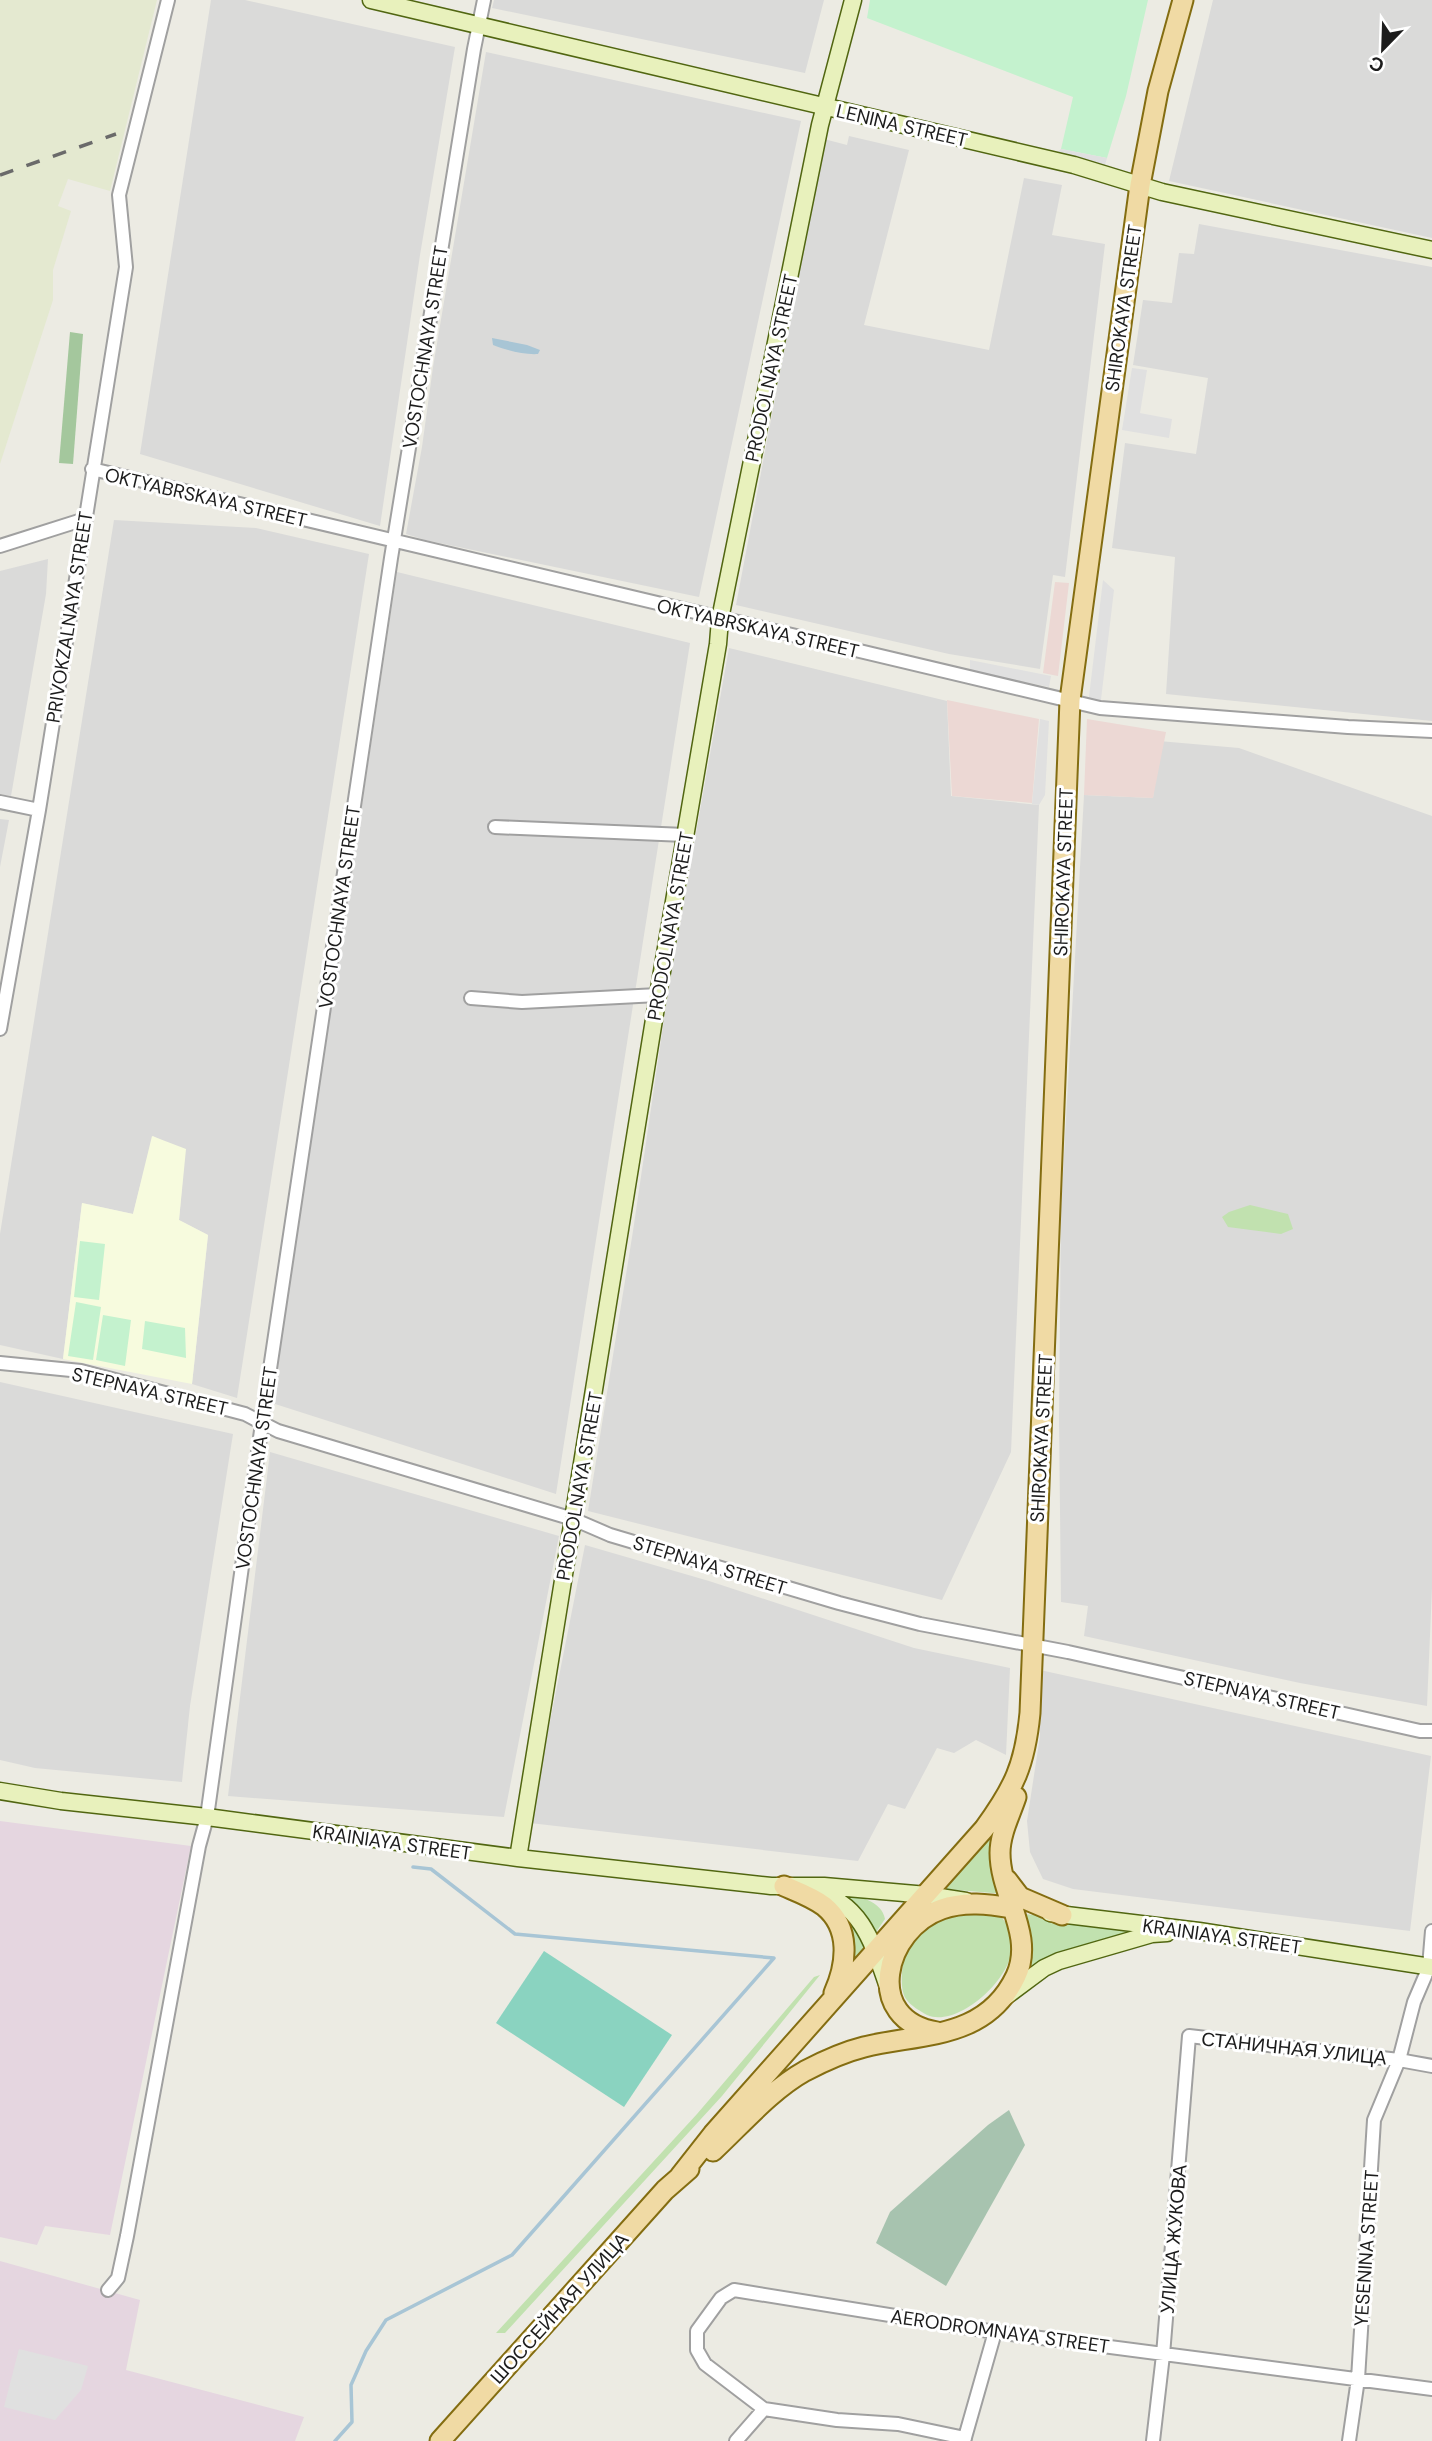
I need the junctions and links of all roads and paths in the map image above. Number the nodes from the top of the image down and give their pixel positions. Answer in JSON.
{"nodes":[{"id":1,"x":168,"y":0,"type":"edge"},
{"id":2,"x":371,"y":0,"type":"edge"},
{"id":3,"x":484,"y":0,"type":"edge"},
{"id":4,"x":853,"y":0,"type":"edge"},
{"id":5,"x":1183,"y":0,"type":"edge"},
{"id":6,"x":478,"y":25,"type":"junction"},
{"id":7,"x":825,"y":107,"type":"junction"},
{"id":8,"x":1140,"y":185,"type":"junction"},
{"id":9,"x":1432,"y":250,"type":"edge"},
{"id":10,"x":92,"y":470,"type":"junction"},
{"id":11,"x":85,"y":519,"type":"junction"},
{"id":12,"x":394,"y":541,"type":"junction"},
{"id":13,"x":0,"y":546,"type":"edge"},
{"id":14,"x":720,"y":619,"type":"junction"},
{"id":15,"x":1070,"y":700,"type":"junction"},
{"id":16,"x":1432,"y":731,"type":"edge"},
{"id":17,"x":0,"y":802,"type":"edge"},
{"id":18,"x":38,"y":810,"type":"junction"},
{"id":19,"x":495,"y":827,"type":"dead end"},
{"id":20,"x":685,"y":835,"type":"junction"},
{"id":21,"x":658,"y":995,"type":"junction"},
{"id":22,"x":471,"y":998,"type":"dead end"},
{"id":23,"x":0,"y":1029,"type":"edge"},
{"id":24,"x":0,"y":1363,"type":"edge"},
{"id":25,"x":262,"y":1423,"type":"junction"},
{"id":26,"x":573,"y":1519,"type":"junction"},
{"id":27,"x":1032,"y":1646,"type":"junction"},
{"id":28,"x":1432,"y":1731,"type":"edge"},
{"id":29,"x":1025,"y":1752,"type":"junction"},
{"id":30,"x":0,"y":1791,"type":"edge"},
{"id":31,"x":207,"y":1817,"type":"junction"},
{"id":32,"x":518,"y":1858,"type":"junction"},
{"id":33,"x":1002,"y":1874,"type":"junction"},
{"id":34,"x":785,"y":1886,"type":"junction"},
{"id":35,"x":928,"y":1895,"type":"junction"},
{"id":36,"x":989,"y":1904,"type":"junction"},
{"id":37,"x":1011,"y":1908,"type":"junction"},
{"id":38,"x":1062,"y":1915,"type":"junction"},
{"id":39,"x":908,"y":1916,"type":"junction"},
{"id":40,"x":1199,"y":1931,"type":"junction"},
{"id":41,"x":1432,"y":1931,"type":"edge"},
{"id":42,"x":899,"y":1947,"type":"junction"},
{"id":43,"x":876,"y":1952,"type":"junction"},
{"id":44,"x":1430,"y":1967,"type":"edge"},
{"id":45,"x":1000,"y":2001,"type":"junction"},
{"id":46,"x":893,"y":2003,"type":"junction"},
{"id":47,"x":829,"y":2004,"type":"junction"},
{"id":48,"x":942,"y":2033,"type":"junction"},
{"id":49,"x":1189,"y":2036,"type":"joint"},
{"id":50,"x":1399,"y":2060,"type":"junction"},
{"id":51,"x":1432,"y":2066,"type":"edge"},
{"id":52,"x":680,"y":2176,"type":"junction"},
{"id":53,"x":108,"y":2290,"type":"dead end"},
{"id":54,"x":995,"y":2332,"type":"junction"},
{"id":55,"x":1163,"y":2355,"type":"junction"},
{"id":56,"x":1358,"y":2379,"type":"junction"},
{"id":57,"x":1432,"y":2389,"type":"edge"},
{"id":58,"x":764,"y":2409,"type":"junction"},
{"id":59,"x":964,"y":2439,"type":"edge"},
{"id":60,"x":440,"y":2441,"type":"edge"},
{"id":61,"x":736,"y":2441,"type":"edge"},
{"id":62,"x":1153,"y":2441,"type":"edge"},
{"id":63,"x":1349,"y":2441,"type":"edge"}],
"edges":[{"from":1,"to":10,"type":"street","name":"PRIVOKZALNAYA STREET"},
{"from":2,"to":6,"type":"street","name":"LENINA STREET"},
{"from":3,"to":6,"type":"street","name":"VOSTOCHNAYA STREET"},
{"from":4,"to":7,"type":"street","name":"PRODOLNAYA STREET"},
{"from":5,"to":8,"type":"main road","name":"SHIROKAYA STREET"},
{"from":6,"to":7,"type":"street","name":"LENINA STREET"},
{"from":6,"to":12,"type":"street","name":"VOSTOCHNAYA STREET"},
{"from":7,"to":8,"type":"street","name":"LENINA STREET"},
{"from":7,"to":14,"type":"street","name":"PRODOLNAYA STREET"},
{"from":8,"to":9,"type":"street","name":"LENINA STREET"},
{"from":8,"to":15,"type":"main road","name":"SHIROKAYA STREET"},
{"from":10,"to":11,"type":"street","name":"PRIVOKZALNAYA STREET"},
{"from":10,"to":12,"type":"street","name":"OKTYABRSKAYA STREET"},
{"from":11,"to":13,"type":"street"},
{"from":11,"to":18,"type":"street","name":"PRIVOKZALNAYA STREET"},
{"from":12,"to":14,"type":"street","name":"OKTYABRSKAYA STREET"},
{"from":12,"to":25,"type":"street","name":"VOSTOCHNAYA STREET"},
{"from":14,"to":15,"type":"street","name":"OKTYABRSKAYA STREET"},
{"from":14,"to":20,"type":"street","name":"PRODOLNAYA STREET"},
{"from":15,"to":16,"type":"street","name":"OKTYABRSKAYA STREET"},
{"from":15,"to":27,"type":"main road","name":"SHIROKAYA STREET"},
{"from":17,"to":18,"type":"street"},
{"from":18,"to":23,"type":"street","name":"PRIVOKZALNAYA STREET"},
{"from":19,"to":20,"type":"street"},
{"from":20,"to":21,"type":"street","name":"PRODOLNAYA STREET"},
{"from":21,"to":22,"type":"street"},
{"from":21,"to":26,"type":"street","name":"PRODOLNAYA STREET"},
{"from":24,"to":25,"type":"street","name":"STEPNAYA STREET"},
{"from":25,"to":26,"type":"street","name":"STEPNAYA STREET"},
{"from":25,"to":31,"type":"street","name":"VOSTOCHNAYA STREET"},
{"from":26,"to":27,"type":"street","name":"STEPNAYA STREET"},
{"from":26,"to":32,"type":"street","name":"PRODOLNAYA STREET"},
{"from":27,"to":28,"type":"street","name":"STEPNAYA STREET"},
{"from":27,"to":29,"type":"main road","name":"SHIROKAYA STREET"},
{"from":29,"to":33,"type":"main road"},
{"from":29,"to":35,"type":"main road"},
{"from":30,"to":31,"type":"street","name":"KRAINIAYA STREET"},
{"from":31,"to":32,"type":"street","name":"KRAINIAYA STREET"},
{"from":31,"to":53,"type":"street","name":"VOSTOCHNAYA STREET"},
{"from":32,"to":34,"type":"street","name":"KRAINIAYA STREET"},
{"from":33,"to":37,"type":"main road"},
{"from":33,"to":38,"type":"main road"},
{"from":34,"to":35,"type":"street"},
{"from":34,"to":43,"type":"street"},
{"from":34,"to":47,"type":"main road"},
{"from":35,"to":36,"type":"street"},
{"from":35,"to":39,"type":"main road"},
{"from":36,"to":37,"type":"main road"},
{"from":36,"to":42,"type":"main road"},
{"from":37,"to":38,"type":"street","name":"KRAINIAYA STREET"},
{"from":37,"to":45,"type":"main road"},
{"from":38,"to":40,"type":"street","name":"KRAINIAYA STREET"},
{"from":39,"to":42,"type":"main road"},
{"from":39,"to":43,"type":"main road"},
{"from":40,"to":44,"type":"street","name":"KRAINIAYA STREET"},
{"from":40,"to":45,"type":"street"},
{"from":41,"to":44,"type":"street","name":"YESENINA STREET"},
{"from":42,"to":46,"type":"main road"},
{"from":43,"to":46,"type":"street"},
{"from":43,"to":47,"type":"main road"},
{"from":44,"to":50,"type":"street","name":"YESENINA STREET"},
{"from":45,"to":48,"type":"main road"},
{"from":46,"to":48,"type":"main road"},
{"from":47,"to":52,"type":"main road"},
{"from":48,"to":52,"type":"main road"},
{"from":49,"to":50,"type":"street","name":"СТАНИЧНАЯ УЛИЦА"},
{"from":49,"to":55,"type":"street","name":"УЛИЦА ЖУКОВА"},
{"from":50,"to":51,"type":"street","name":"СТАНИЧНАЯ УЛИЦА"},
{"from":50,"to":56,"type":"street","name":"YESENINA STREET"},
{"from":52,"to":60,"type":"main road","name":"ШОССЕЙНАЯ УЛИЦА"},
{"from":54,"to":55,"type":"street","name":"AERODROMNAYA STREET"},
{"from":54,"to":58,"type":"street","name":"AERODROMNAYA STREET"},
{"from":54,"to":59,"type":"street"},
{"from":55,"to":56,"type":"street","name":"AERODROMNAYA STREET"},
{"from":55,"to":62,"type":"street","name":"УЛИЦА ЖУКОВА"},
{"from":56,"to":57,"type":"street","name":"AERODROMNAYA STREET"},
{"from":56,"to":63,"type":"street","name":"YESENINA STREET"},
{"from":58,"to":59,"type":"street"},
{"from":58,"to":61,"type":"street"}]}
